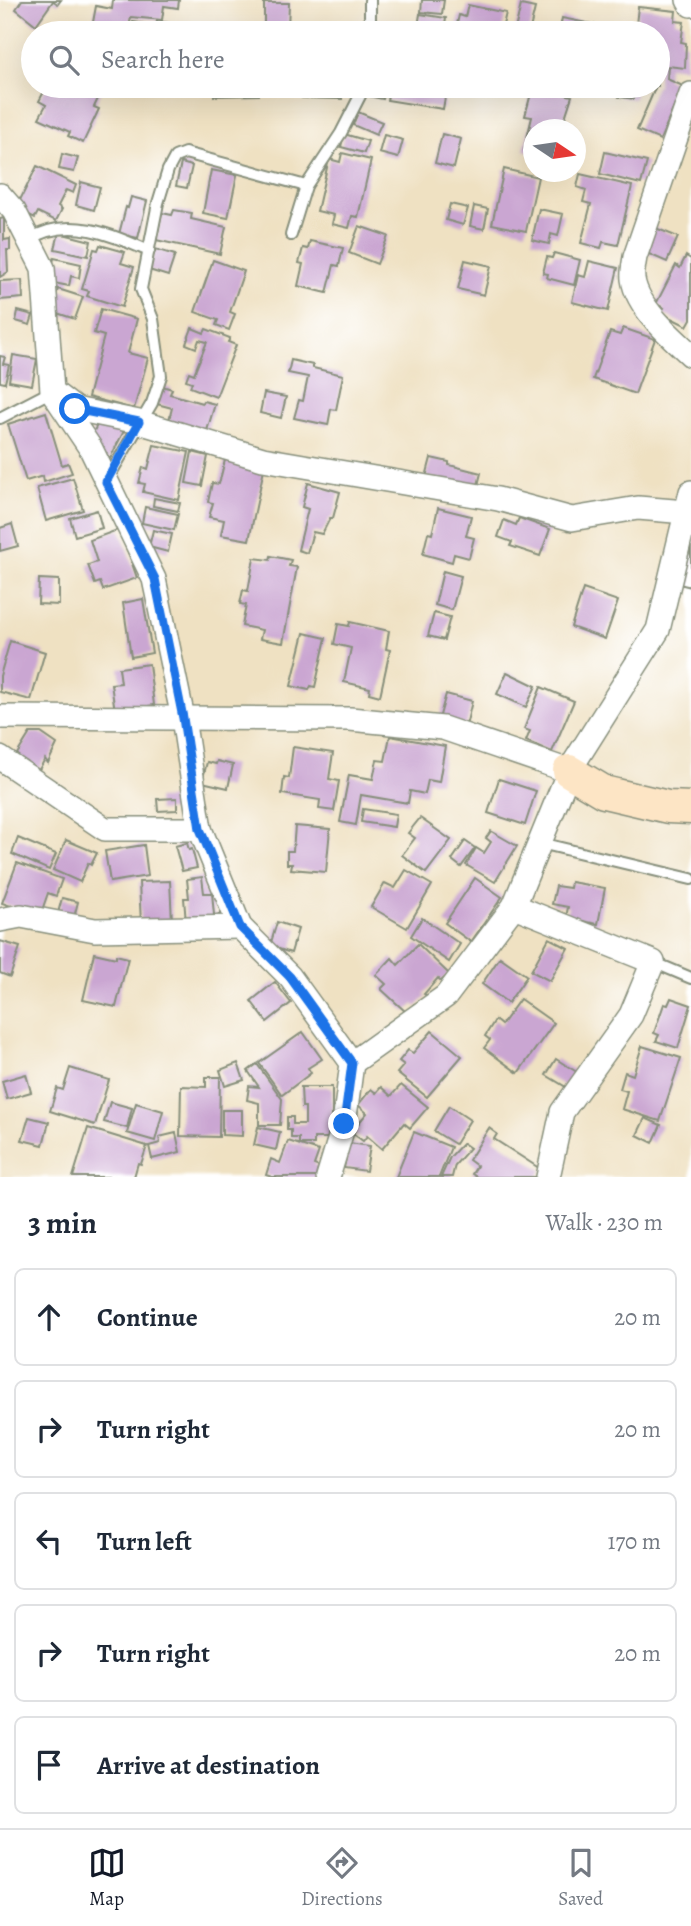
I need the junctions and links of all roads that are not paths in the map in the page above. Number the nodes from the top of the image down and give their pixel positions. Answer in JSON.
{"nodes":[{"id":1,"x":370,"y":0,"type":"edge"},
{"id":2,"x":688,"y":0,"type":"edge"},
{"id":3,"x":691,"y":5,"type":"edge"},
{"id":4,"x":370,"y":21,"type":"edge"},
{"id":5,"x":691,"y":94,"type":"edge"},
{"id":6,"x":359,"y":98,"type":"edge"},
{"id":7,"x":306,"y":187,"type":"junction"},
{"id":8,"x":0,"y":195,"type":"edge"},
{"id":9,"x":292,"y":235,"type":"dead end"},
{"id":10,"x":28,"y":240,"type":"junction"},
{"id":11,"x":149,"y":251,"type":"junction"},
{"id":12,"x":691,"y":355,"type":"edge"},
{"id":13,"x":52,"y":391,"type":"junction"},
{"id":14,"x":0,"y":418,"type":"edge"},
{"id":15,"x":139,"y":422,"type":"junction"},
{"id":16,"x":106,"y":482,"type":"junction"},
{"id":17,"x":688,"y":502,"type":"edge"},
{"id":18,"x":0,"y":716,"type":"edge"},
{"id":19,"x":183,"y":718,"type":"junction"},
{"id":20,"x":0,"y":758,"type":"edge"},
{"id":21,"x":569,"y":771,"type":"junction"},
{"id":22,"x":691,"y":808,"type":"edge"},
{"id":23,"x":200,"y":829,"type":"junction"},
{"id":24,"x":540,"y":843,"type":"junction"},
{"id":25,"x":691,"y":879,"type":"edge"},
{"id":26,"x":514,"y":906,"type":"junction"},
{"id":27,"x":0,"y":920,"type":"edge"},
{"id":28,"x":240,"y":927,"type":"junction"},
{"id":29,"x":653,"y":962,"type":"junction"},
{"id":30,"x":691,"y":978,"type":"edge"},
{"id":31,"x":352,"y":1063,"type":"junction"},
{"id":32,"x":328,"y":1177,"type":"edge"},
{"id":33,"x":548,"y":1177,"type":"edge"}],
"edges":[{"from":1,"to":4,"type":"lane"},
{"from":2,"to":3,"type":"street"},
{"from":5,"to":12,"type":"street"},
{"from":6,"to":7,"type":"lane"},
{"from":7,"to":9,"type":"lane"},
{"from":7,"to":11,"type":"lane"},
{"from":8,"to":10,"type":"street"},
{"from":10,"to":11,"type":"lane"},
{"from":10,"to":13,"type":"street"},
{"from":11,"to":15,"type":"lane"},
{"from":13,"to":14,"type":"lane"},
{"from":13,"to":15,"type":"street"},
{"from":13,"to":16,"type":"street"},
{"from":15,"to":16,"type":"lane"},
{"from":15,"to":17,"type":"street"},
{"from":16,"to":19,"type":"street"},
{"from":17,"to":21,"type":"street"},
{"from":18,"to":19,"type":"street"},
{"from":19,"to":21,"type":"street"},
{"from":19,"to":23,"type":"street"},
{"from":20,"to":23,"type":"street"},
{"from":21,"to":22,"type":"street"},
{"from":21,"to":24,"type":"street"},
{"from":23,"to":28,"type":"street"},
{"from":24,"to":25,"type":"lane"},
{"from":24,"to":26,"type":"street"},
{"from":26,"to":29,"type":"street"},
{"from":26,"to":31,"type":"street"},
{"from":27,"to":28,"type":"street"},
{"from":28,"to":31,"type":"street"},
{"from":29,"to":30,"type":"lane"},
{"from":29,"to":33,"type":"street"},
{"from":31,"to":32,"type":"street"}]}
